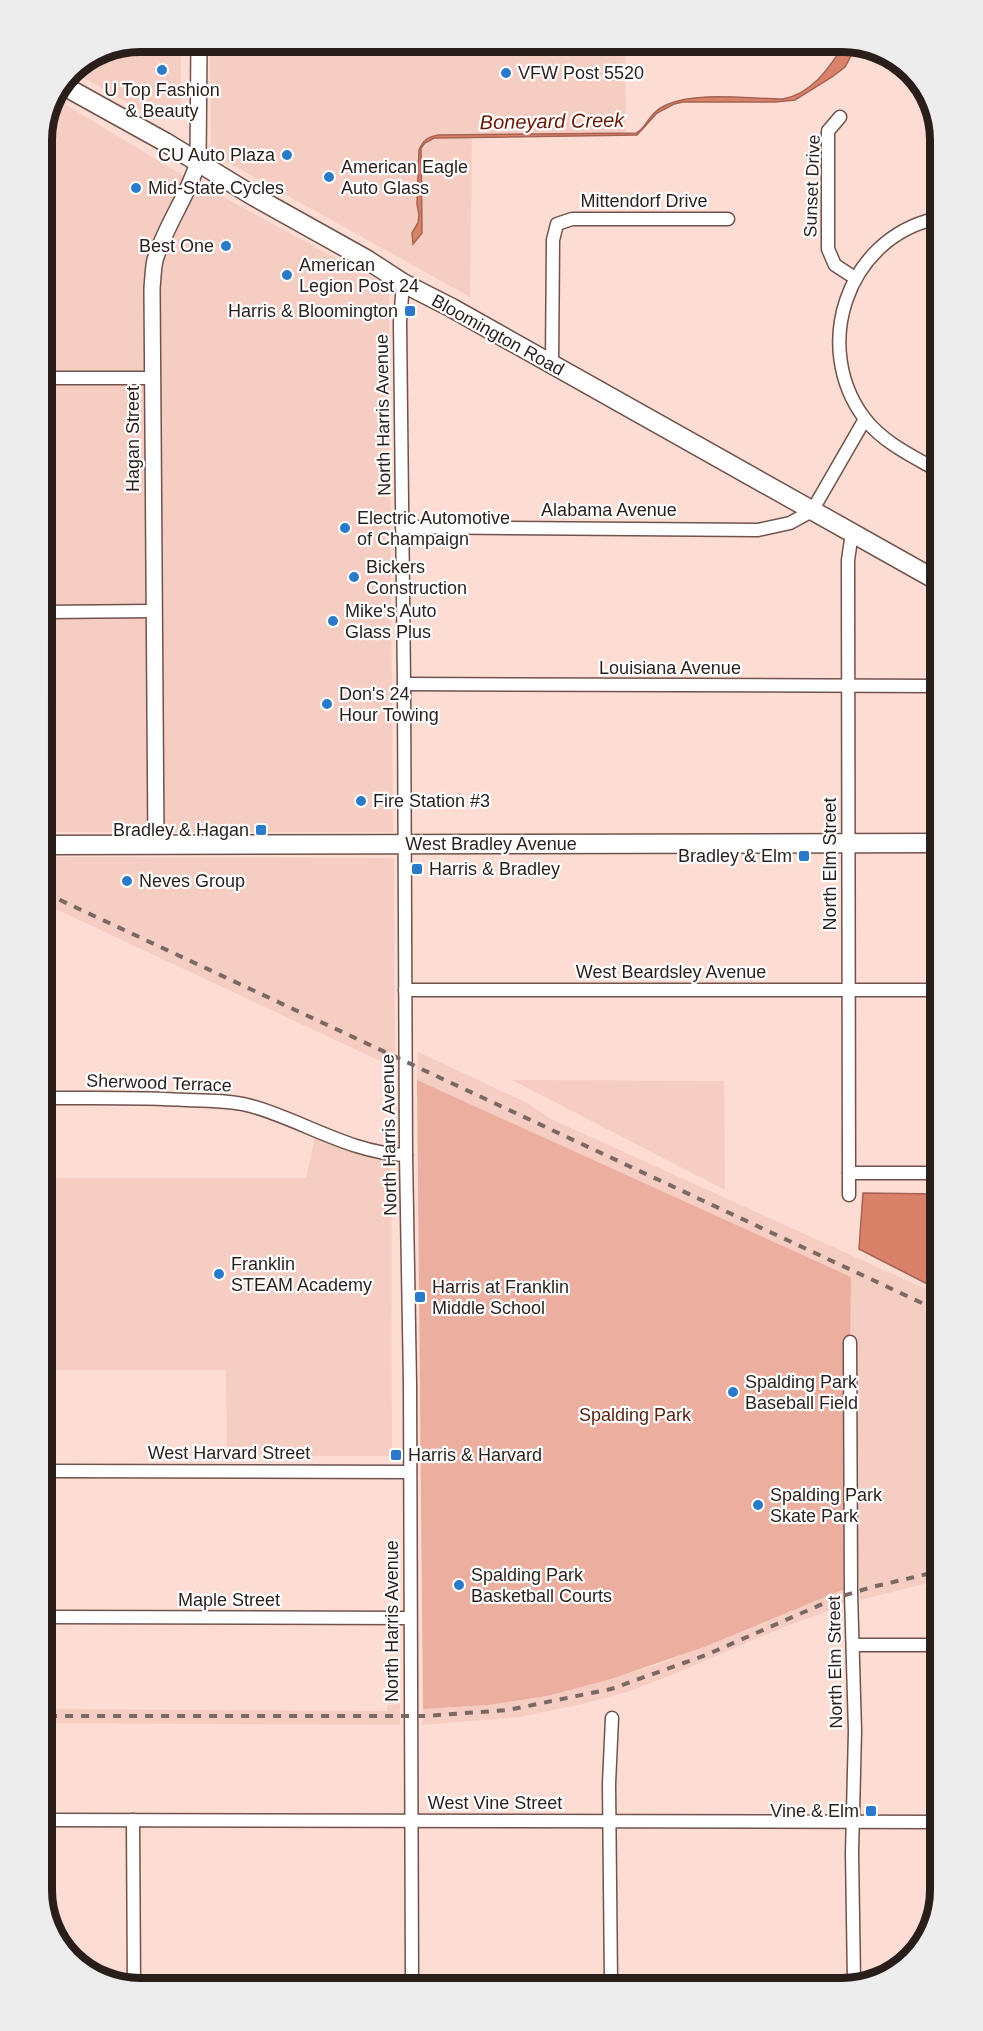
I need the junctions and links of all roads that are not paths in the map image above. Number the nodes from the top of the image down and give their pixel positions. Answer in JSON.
{"nodes":[{"id":1,"x":199,"y":52,"type":"edge"},
{"id":2,"x":69,"y":89,"type":"edge"},
{"id":3,"x":840,"y":117,"type":"dead end"},
{"id":4,"x":198,"y":162,"type":"junction"},
{"id":5,"x":728,"y":219,"type":"dead end"},
{"id":6,"x":930,"y":220,"type":"edge"},
{"id":7,"x":855,"y":278,"type":"junction"},
{"id":8,"x":403,"y":283,"type":"junction"},
{"id":9,"x":552,"y":364,"type":"junction"},
{"id":10,"x":53,"y":378,"type":"edge"},
{"id":11,"x":152,"y":378,"type":"junction"},
{"id":12,"x":865,"y":419,"type":"junction"},
{"id":13,"x":930,"y":466,"type":"edge"},
{"id":14,"x":812,"y":511,"type":"junction"},
{"id":15,"x":402,"y":526,"type":"junction"},
{"id":16,"x":852,"y":533,"type":"junction"},
{"id":17,"x":930,"y":577,"type":"edge"},
{"id":18,"x":154,"y":611,"type":"junction"},
{"id":19,"x":53,"y":612,"type":"edge"},
{"id":20,"x":404,"y":684,"type":"junction"},
{"id":21,"x":849,"y":686,"type":"junction"},
{"id":22,"x":930,"y":686,"type":"edge"},
{"id":23,"x":848,"y":843,"type":"junction"},
{"id":24,"x":930,"y":843,"type":"edge"},
{"id":25,"x":404,"y":844,"type":"junction"},
{"id":26,"x":53,"y":845,"type":"edge"},
{"id":27,"x":156,"y":845,"type":"junction"},
{"id":28,"x":405,"y":990,"type":"junction"},
{"id":29,"x":848,"y":990,"type":"junction"},
{"id":30,"x":930,"y":990,"type":"edge"},
{"id":31,"x":52,"y":1098,"type":"edge"},
{"id":32,"x":406,"y":1155,"type":"junction"},
{"id":33,"x":849,"y":1173,"type":"junction"},
{"id":34,"x":930,"y":1173,"type":"edge"},
{"id":35,"x":849,"y":1195,"type":"dead end"},
{"id":36,"x":850,"y":1342,"type":"dead end"},
{"id":37,"x":52,"y":1471,"type":"edge"},
{"id":38,"x":410,"y":1472,"type":"junction"},
{"id":39,"x":52,"y":1617,"type":"edge"},
{"id":40,"x":410,"y":1618,"type":"junction"},
{"id":41,"x":853,"y":1645,"type":"junction"},
{"id":42,"x":930,"y":1645,"type":"edge"},
{"id":43,"x":612,"y":1718,"type":"dead end"},
{"id":44,"x":52,"y":1820,"type":"edge"},
{"id":45,"x":133,"y":1820,"type":"junction"},
{"id":46,"x":610,"y":1821,"type":"junction"},
{"id":47,"x":411,"y":1822,"type":"junction"},
{"id":48,"x":854,"y":1822,"type":"junction"},
{"id":49,"x":930,"y":1822,"type":"edge"},
{"id":50,"x":854,"y":1977,"type":"edge"},
{"id":51,"x":134,"y":1978,"type":"edge"},
{"id":52,"x":412,"y":1978,"type":"edge"},
{"id":53,"x":611,"y":1978,"type":"edge"}],
"edges":[{"from":1,"to":4,"type":"street","name":"Hagan Street"},
{"from":2,"to":4,"type":"main road","name":"Bloomington Road"},
{"from":3,"to":7,"type":"street","name":"Sunset Drive"},
{"from":4,"to":8,"type":"main road","name":"Bloomington Road"},
{"from":4,"to":11,"type":"street","name":"Hagan Street"},
{"from":5,"to":9,"type":"street","name":"Mittendorf Drive"},
{"from":6,"to":7,"type":"street"},
{"from":7,"to":12,"type":"street"},
{"from":8,"to":9,"type":"main road","name":"Bloomington Road"},
{"from":8,"to":15,"type":"street","name":"North Harris Avenue"},
{"from":9,"to":14,"type":"main road","name":"Bloomington Road"},
{"from":10,"to":11,"type":"street"},
{"from":11,"to":18,"type":"street","name":"Hagan Street"},
{"from":12,"to":13,"type":"street"},
{"from":12,"to":14,"type":"street"},
{"from":14,"to":15,"type":"street","name":"Alabama Avenue"},
{"from":14,"to":16,"type":"main road","name":"Bloomington Road"},
{"from":15,"to":20,"type":"street","name":"North Harris Avenue"},
{"from":16,"to":17,"type":"main road","name":"Bloomington Road"},
{"from":16,"to":21,"type":"street","name":"North Elm Street"},
{"from":18,"to":19,"type":"street"},
{"from":18,"to":27,"type":"street","name":"Hagan Street"},
{"from":20,"to":21,"type":"street","name":"Louisiana Avenue"},
{"from":20,"to":25,"type":"street","name":"North Harris Avenue"},
{"from":21,"to":22,"type":"street","name":"Louisiana Avenue"},
{"from":21,"to":23,"type":"street","name":"North Elm Street"},
{"from":23,"to":24,"type":"main road","name":"West Bradley Avenue"},
{"from":23,"to":25,"type":"main road","name":"West Bradley Avenue"},
{"from":23,"to":29,"type":"street","name":"North Elm Street"},
{"from":25,"to":27,"type":"main road","name":"West Bradley Avenue"},
{"from":25,"to":28,"type":"street","name":"North Harris Avenue"},
{"from":26,"to":27,"type":"main road","name":"West Bradley Avenue"},
{"from":28,"to":29,"type":"street","name":"West Beardsley Avenue"},
{"from":28,"to":32,"type":"street","name":"North Harris Avenue"},
{"from":29,"to":30,"type":"street","name":"West Beardsley Avenue"},
{"from":29,"to":33,"type":"street","name":"North Elm Street"},
{"from":31,"to":32,"type":"street","name":"Sherwood Terrace"},
{"from":32,"to":38,"type":"street","name":"North Harris Avenue"},
{"from":33,"to":34,"type":"street"},
{"from":33,"to":35,"type":"street","name":"North Elm Street"},
{"from":36,"to":41,"type":"street","name":"North Elm Street"},
{"from":37,"to":38,"type":"street","name":"West Harvard Street"},
{"from":38,"to":40,"type":"street","name":"North Harris Avenue"},
{"from":39,"to":40,"type":"street","name":"Maple Street"},
{"from":40,"to":47,"type":"street","name":"North Harris Avenue"},
{"from":41,"to":42,"type":"street"},
{"from":41,"to":48,"type":"street","name":"North Elm Street"},
{"from":43,"to":46,"type":"street"},
{"from":44,"to":45,"type":"street","name":"West Vine Street"},
{"from":45,"to":47,"type":"street","name":"West Vine Street"},
{"from":45,"to":51,"type":"street"},
{"from":46,"to":47,"type":"street","name":"West Vine Street"},
{"from":46,"to":48,"type":"street","name":"West Vine Street"},
{"from":46,"to":53,"type":"street"},
{"from":47,"to":52,"type":"street","name":"North Harris Avenue"},
{"from":48,"to":49,"type":"street","name":"West Vine Street"},
{"from":48,"to":50,"type":"street","name":"North Elm Street"}]}
